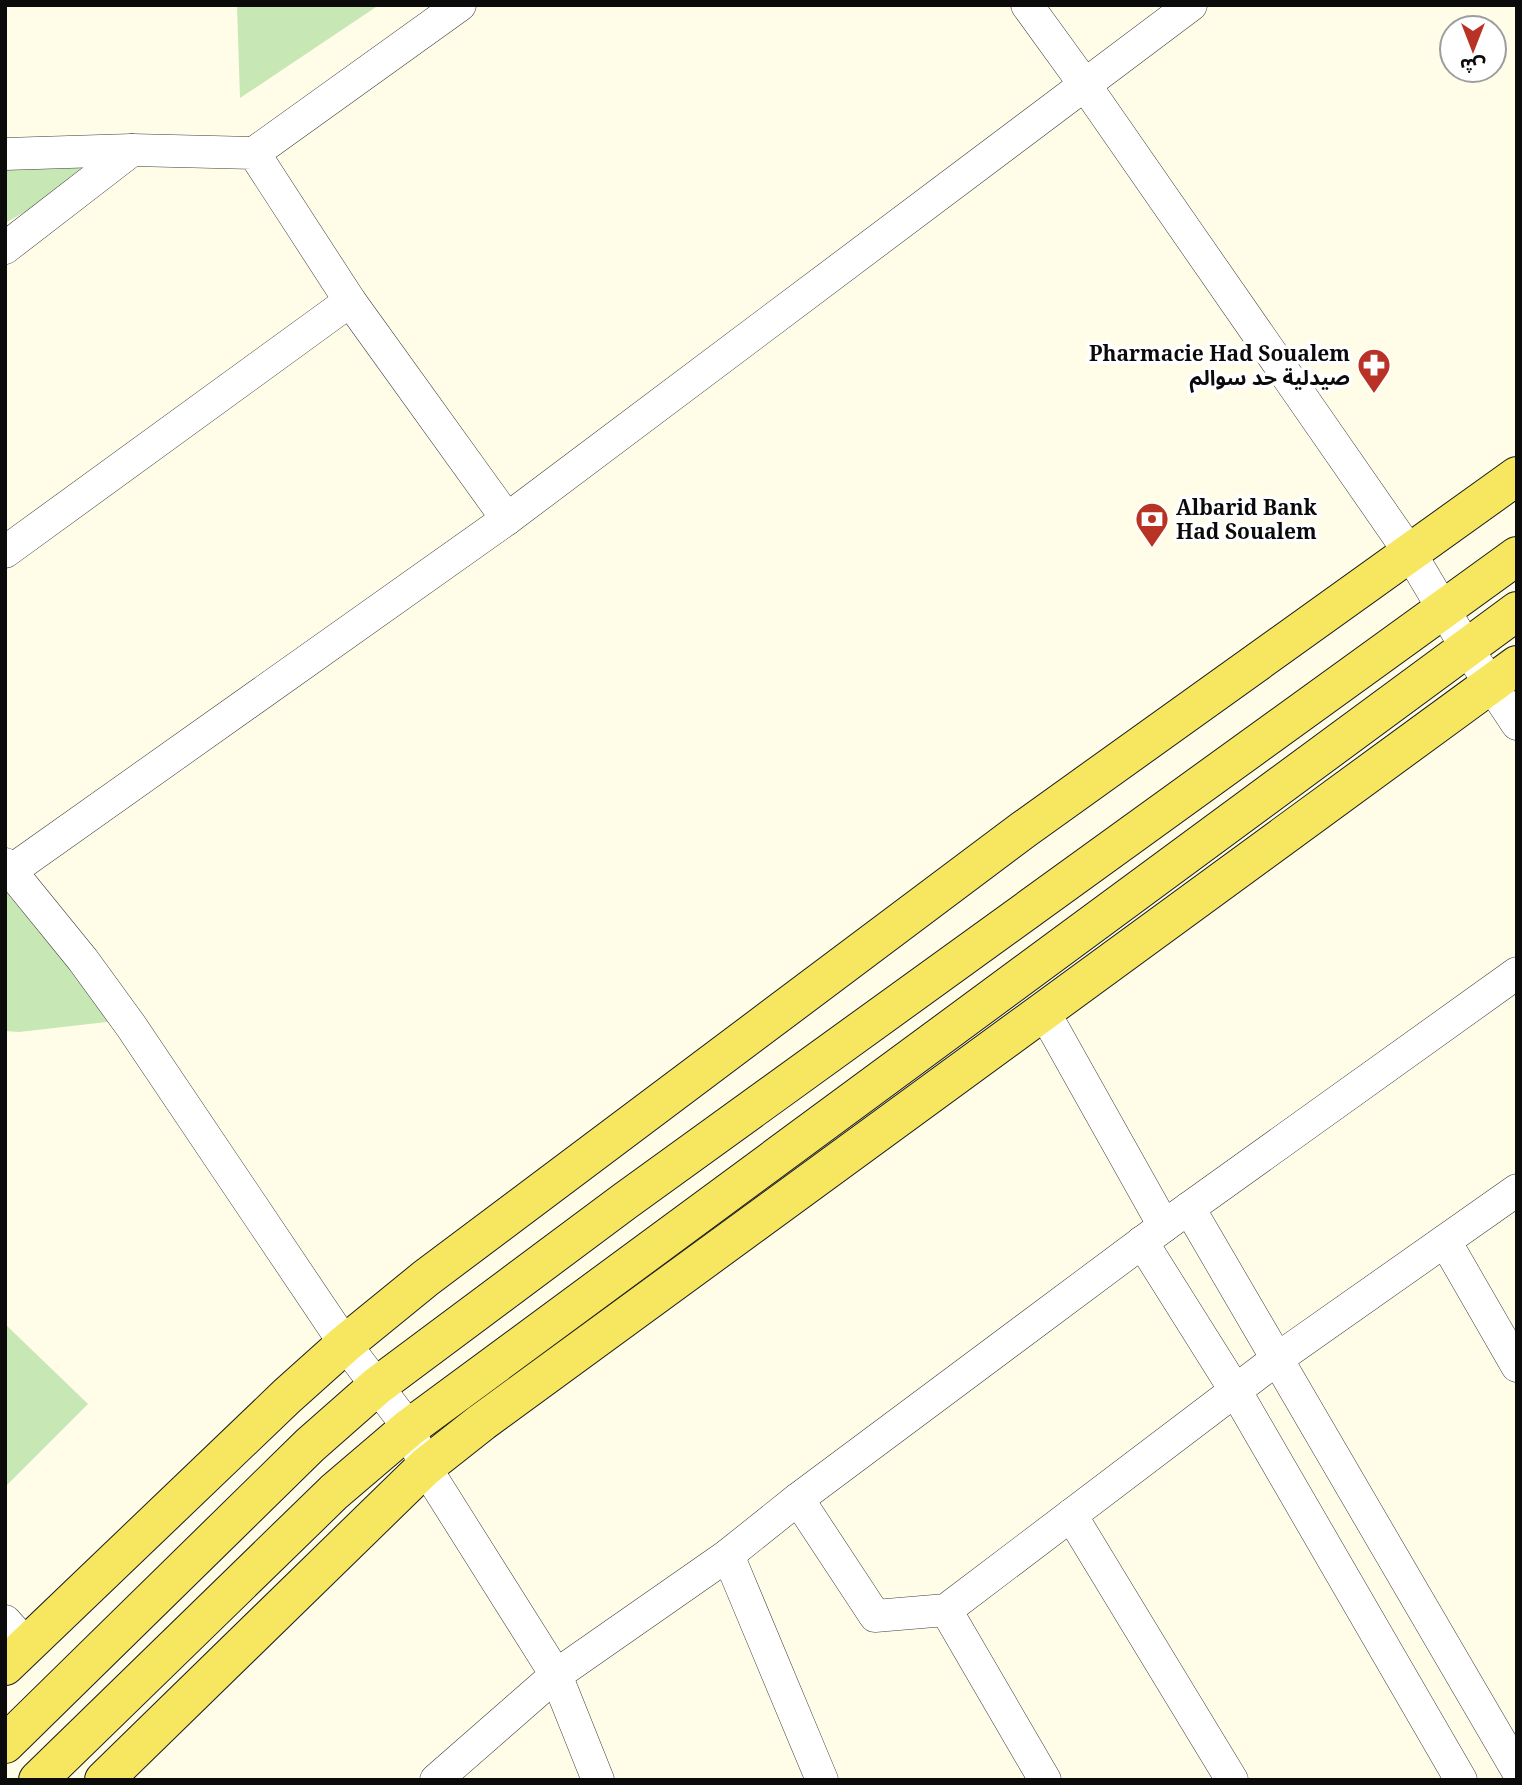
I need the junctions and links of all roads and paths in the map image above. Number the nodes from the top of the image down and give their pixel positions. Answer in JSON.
{"nodes":[{"id":1,"x":460,"y":5,"type":"edge"},
{"id":2,"x":1027,"y":5,"type":"edge"},
{"id":3,"x":1191,"y":5,"type":"edge"},
{"id":4,"x":1085,"y":85,"type":"junction"},
{"id":5,"x":132,"y":150,"type":"junction"},
{"id":6,"x":254,"y":153,"type":"junction"},
{"id":7,"x":5,"y":154,"type":"edge"},
{"id":8,"x":5,"y":248,"type":"edge"},
{"id":9,"x":350,"y":301,"type":"junction"},
{"id":10,"x":1517,"y":476,"type":"edge"},
{"id":11,"x":506,"y":519,"type":"junction"},
{"id":12,"x":5,"y":552,"type":"edge"},
{"id":13,"x":1410,"y":553,"type":"junction"},
{"id":14,"x":1517,"y":556,"type":"edge"},
{"id":15,"x":1443,"y":609,"type":"junction"},
{"id":16,"x":1517,"y":611,"type":"edge"},
{"id":17,"x":1466,"y":648,"type":"junction"},
{"id":18,"x":1504,"y":675,"type":"edge"},
{"id":19,"x":1517,"y":724,"type":"edge"},
{"id":20,"x":7,"y":870,"type":"edge"},
{"id":21,"x":1517,"y":973,"type":"edge"},
{"id":22,"x":1044,"y":1012,"type":"junction"},
{"id":23,"x":1517,"y":1190,"type":"edge"},
{"id":24,"x":1165,"y":1225,"type":"junction"},
{"id":25,"x":1445,"y":1241,"type":"junction"},
{"id":26,"x":345,"y":1344,"type":"junction"},
{"id":27,"x":1277,"y":1359,"type":"junction"},
{"id":28,"x":1517,"y":1366,"type":"edge"},
{"id":29,"x":377,"y":1386,"type":"junction"},
{"id":30,"x":1236,"y":1390,"type":"junction"},
{"id":31,"x":410,"y":1428,"type":"junction"},
{"id":32,"x":425,"y":1467,"type":"junction"},
{"id":33,"x":798,"y":1499,"type":"junction"},
{"id":34,"x":1071,"y":1515,"type":"junction"},
{"id":35,"x":728,"y":1555,"type":"junction"},
{"id":36,"x":946,"y":1610,"type":"junction"},
{"id":37,"x":12,"y":1644,"type":"edge"},
{"id":38,"x":555,"y":1675,"type":"junction"},
{"id":39,"x":5,"y":1744,"type":"edge"},
{"id":40,"x":1517,"y":1770,"type":"edge"},
{"id":41,"x":38,"y":1780,"type":"edge"},
{"id":42,"x":104,"y":1780,"type":"edge"},
{"id":43,"x":436,"y":1780,"type":"edge"},
{"id":44,"x":598,"y":1780,"type":"edge"},
{"id":45,"x":822,"y":1780,"type":"edge"},
{"id":46,"x":1045,"y":1780,"type":"edge"},
{"id":47,"x":1232,"y":1780,"type":"edge"},
{"id":48,"x":1461,"y":1780,"type":"edge"}],
"edges":[{"from":1,"to":6,"type":"street"},
{"from":2,"to":4,"type":"street"},
{"from":3,"to":4,"type":"street"},
{"from":4,"to":11,"type":"street"},
{"from":4,"to":13,"type":"street"},
{"from":5,"to":6,"type":"street"},
{"from":5,"to":7,"type":"street"},
{"from":5,"to":8,"type":"street"},
{"from":6,"to":9,"type":"street"},
{"from":9,"to":11,"type":"street"},
{"from":9,"to":12,"type":"street"},
{"from":10,"to":13,"type":"main road"},
{"from":11,"to":20,"type":"street"},
{"from":13,"to":15,"type":"street"},
{"from":13,"to":26,"type":"main road"},
{"from":14,"to":15,"type":"main road"},
{"from":15,"to":17,"type":"street"},
{"from":15,"to":29,"type":"main road"},
{"from":16,"to":17,"type":"main road"},
{"from":17,"to":18,"type":"street"},
{"from":17,"to":31,"type":"main road"},
{"from":18,"to":19,"type":"street"},
{"from":18,"to":22,"type":"main road"},
{"from":20,"to":26,"type":"street"},
{"from":21,"to":24,"type":"street"},
{"from":22,"to":24,"type":"street"},
{"from":22,"to":32,"type":"main road"},
{"from":23,"to":25,"type":"street"},
{"from":24,"to":27,"type":"street"},
{"from":24,"to":30,"type":"street"},
{"from":24,"to":33,"type":"street"},
{"from":25,"to":27,"type":"street"},
{"from":25,"to":28,"type":"street"},
{"from":26,"to":29,"type":"street"},
{"from":26,"to":37,"type":"main road"},
{"from":27,"to":30,"type":"street"},
{"from":27,"to":40,"type":"street"},
{"from":29,"to":31,"type":"street"},
{"from":29,"to":39,"type":"main road"},
{"from":30,"to":34,"type":"street"},
{"from":30,"to":48,"type":"street"},
{"from":31,"to":32,"type":"street"},
{"from":31,"to":41,"type":"main road"},
{"from":32,"to":38,"type":"street"},
{"from":32,"to":42,"type":"main road"},
{"from":33,"to":35,"type":"street"},
{"from":33,"to":36,"type":"street"},
{"from":34,"to":36,"type":"street"},
{"from":34,"to":47,"type":"street"},
{"from":35,"to":38,"type":"street"},
{"from":35,"to":45,"type":"street"},
{"from":36,"to":46,"type":"street"},
{"from":38,"to":43,"type":"street"},
{"from":38,"to":44,"type":"street"}]}
